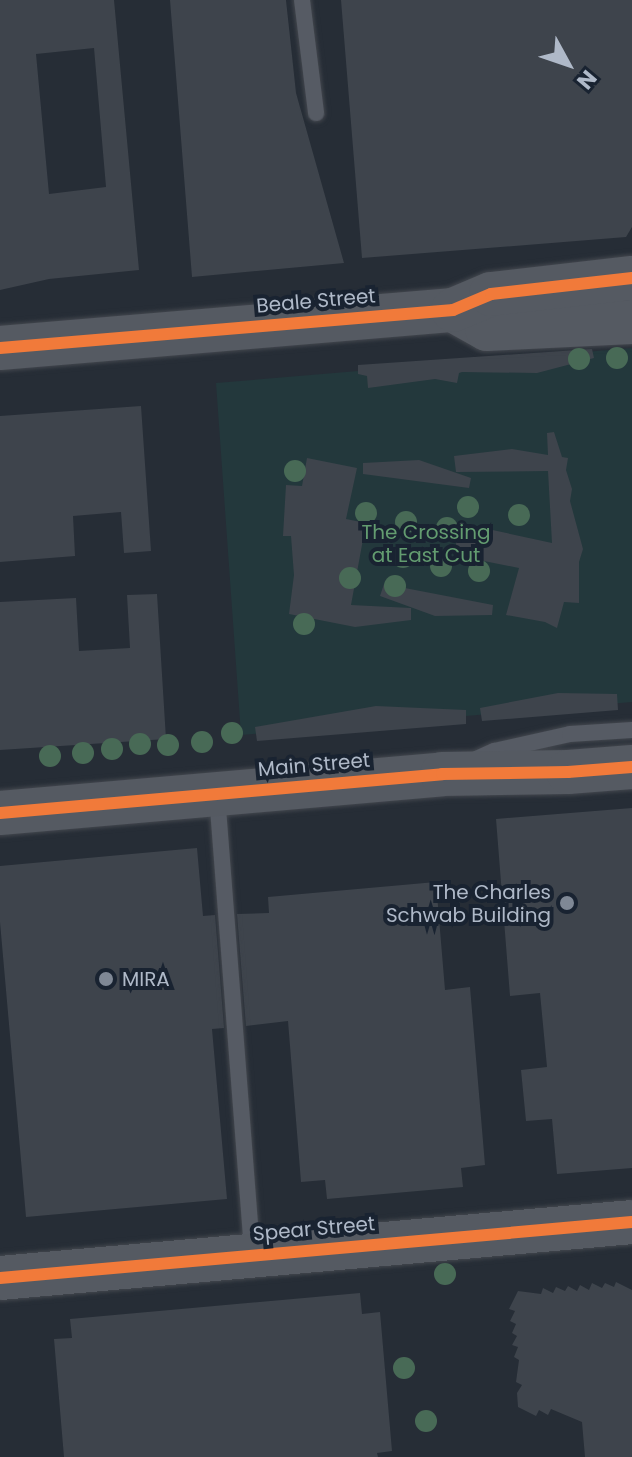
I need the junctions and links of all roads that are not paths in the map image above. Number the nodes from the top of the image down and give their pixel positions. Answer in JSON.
{"nodes":[{"id":1,"x":302,"y":0,"type":"edge"},
{"id":2,"x":316,"y":113,"type":"dead end"},
{"id":3,"x":632,"y":278,"type":"edge"},
{"id":4,"x":453,"y":310,"type":"junction"},
{"id":5,"x":632,"y":322,"type":"edge"},
{"id":6,"x":0,"y":348,"type":"edge"},
{"id":7,"x":632,"y":730,"type":"edge"},
{"id":8,"x":632,"y":767,"type":"edge"},
{"id":9,"x":442,"y":774,"type":"junction"},
{"id":10,"x":217,"y":794,"type":"junction"},
{"id":11,"x":0,"y":813,"type":"edge"},
{"id":12,"x":632,"y":1222,"type":"edge"},
{"id":13,"x":252,"y":1254,"type":"junction"},
{"id":14,"x":0,"y":1278,"type":"edge"}],
"edges":[{"from":1,"to":2,"type":"lane"},
{"from":3,"to":4,"type":"street","name":"Beale Street"},
{"from":4,"to":5,"type":"street"},
{"from":4,"to":6,"type":"street","name":"Beale Street"},
{"from":7,"to":9,"type":"lane","name":"Main Street"},
{"from":8,"to":9,"type":"street","name":"Main Street"},
{"from":9,"to":10,"type":"street","name":"Main Street"},
{"from":10,"to":11,"type":"street","name":"Main Street"},
{"from":10,"to":13,"type":"lane"},
{"from":12,"to":13,"type":"street","name":"Spear Street"},
{"from":13,"to":14,"type":"street","name":"Spear Street"}]}
